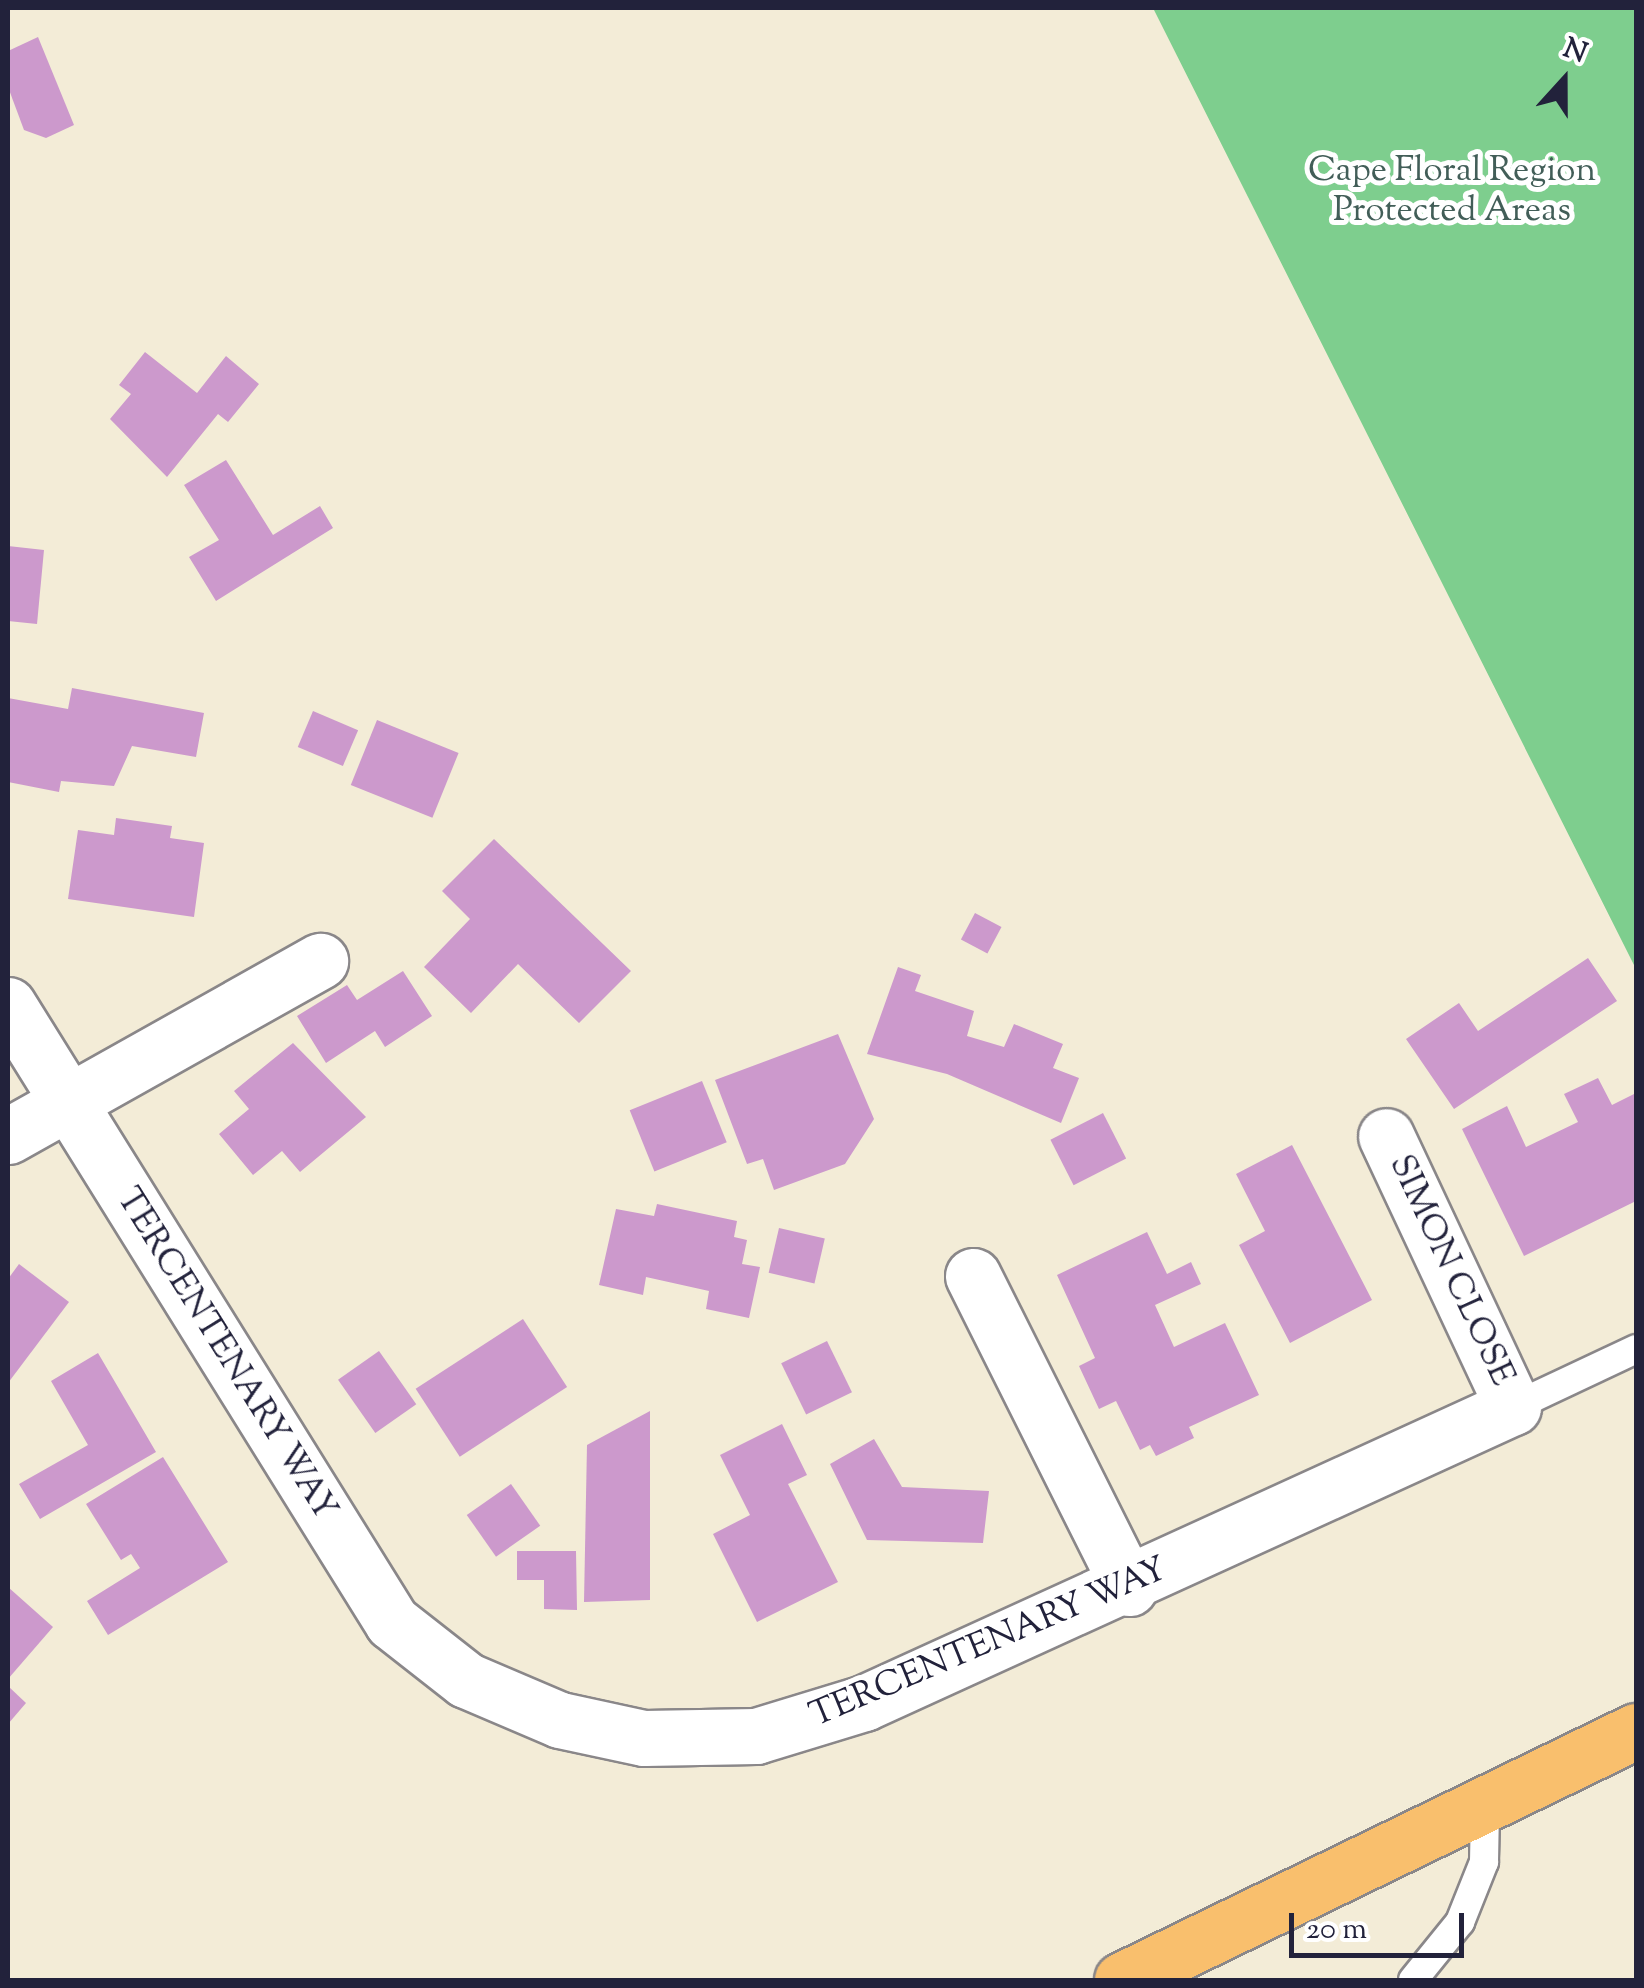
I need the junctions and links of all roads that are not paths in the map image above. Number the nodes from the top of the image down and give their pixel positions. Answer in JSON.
{"nodes":[{"id":1,"x":320,"y":961,"type":"dead end"},
{"id":2,"x":8,"y":1004,"type":"edge"},
{"id":3,"x":66,"y":1100,"type":"junction"},
{"id":4,"x":8,"y":1136,"type":"edge"},
{"id":5,"x":1386,"y":1136,"type":"dead end"},
{"id":6,"x":973,"y":1276,"type":"dead end"},
{"id":7,"x":1636,"y":1349,"type":"edge"},
{"id":8,"x":1513,"y":1407,"type":"junction"},
{"id":9,"x":1129,"y":1588,"type":"junction"},
{"id":10,"x":1636,"y":1731,"type":"edge"},
{"id":11,"x":1486,"y":1808,"type":"junction"},
{"id":12,"x":1122,"y":1980,"type":"edge"},
{"id":13,"x":1413,"y":1980,"type":"edge"}],
"edges":[{"from":1,"to":3,"type":"street"},
{"from":2,"to":3,"type":"street","name":"TERCENTENARY WAY"},
{"from":3,"to":4,"type":"street"},
{"from":3,"to":9,"type":"street","name":"TERCENTENARY WAY"},
{"from":5,"to":8,"type":"street","name":"SIMON CLOSE"},
{"from":6,"to":9,"type":"street"},
{"from":7,"to":8,"type":"lane","name":"TERCENTENARY WAY"},
{"from":8,"to":9,"type":"street","name":"TERCENTENARY WAY"},
{"from":10,"to":11,"type":"main road"},
{"from":11,"to":12,"type":"main road"},
{"from":11,"to":13,"type":"lane"}]}
